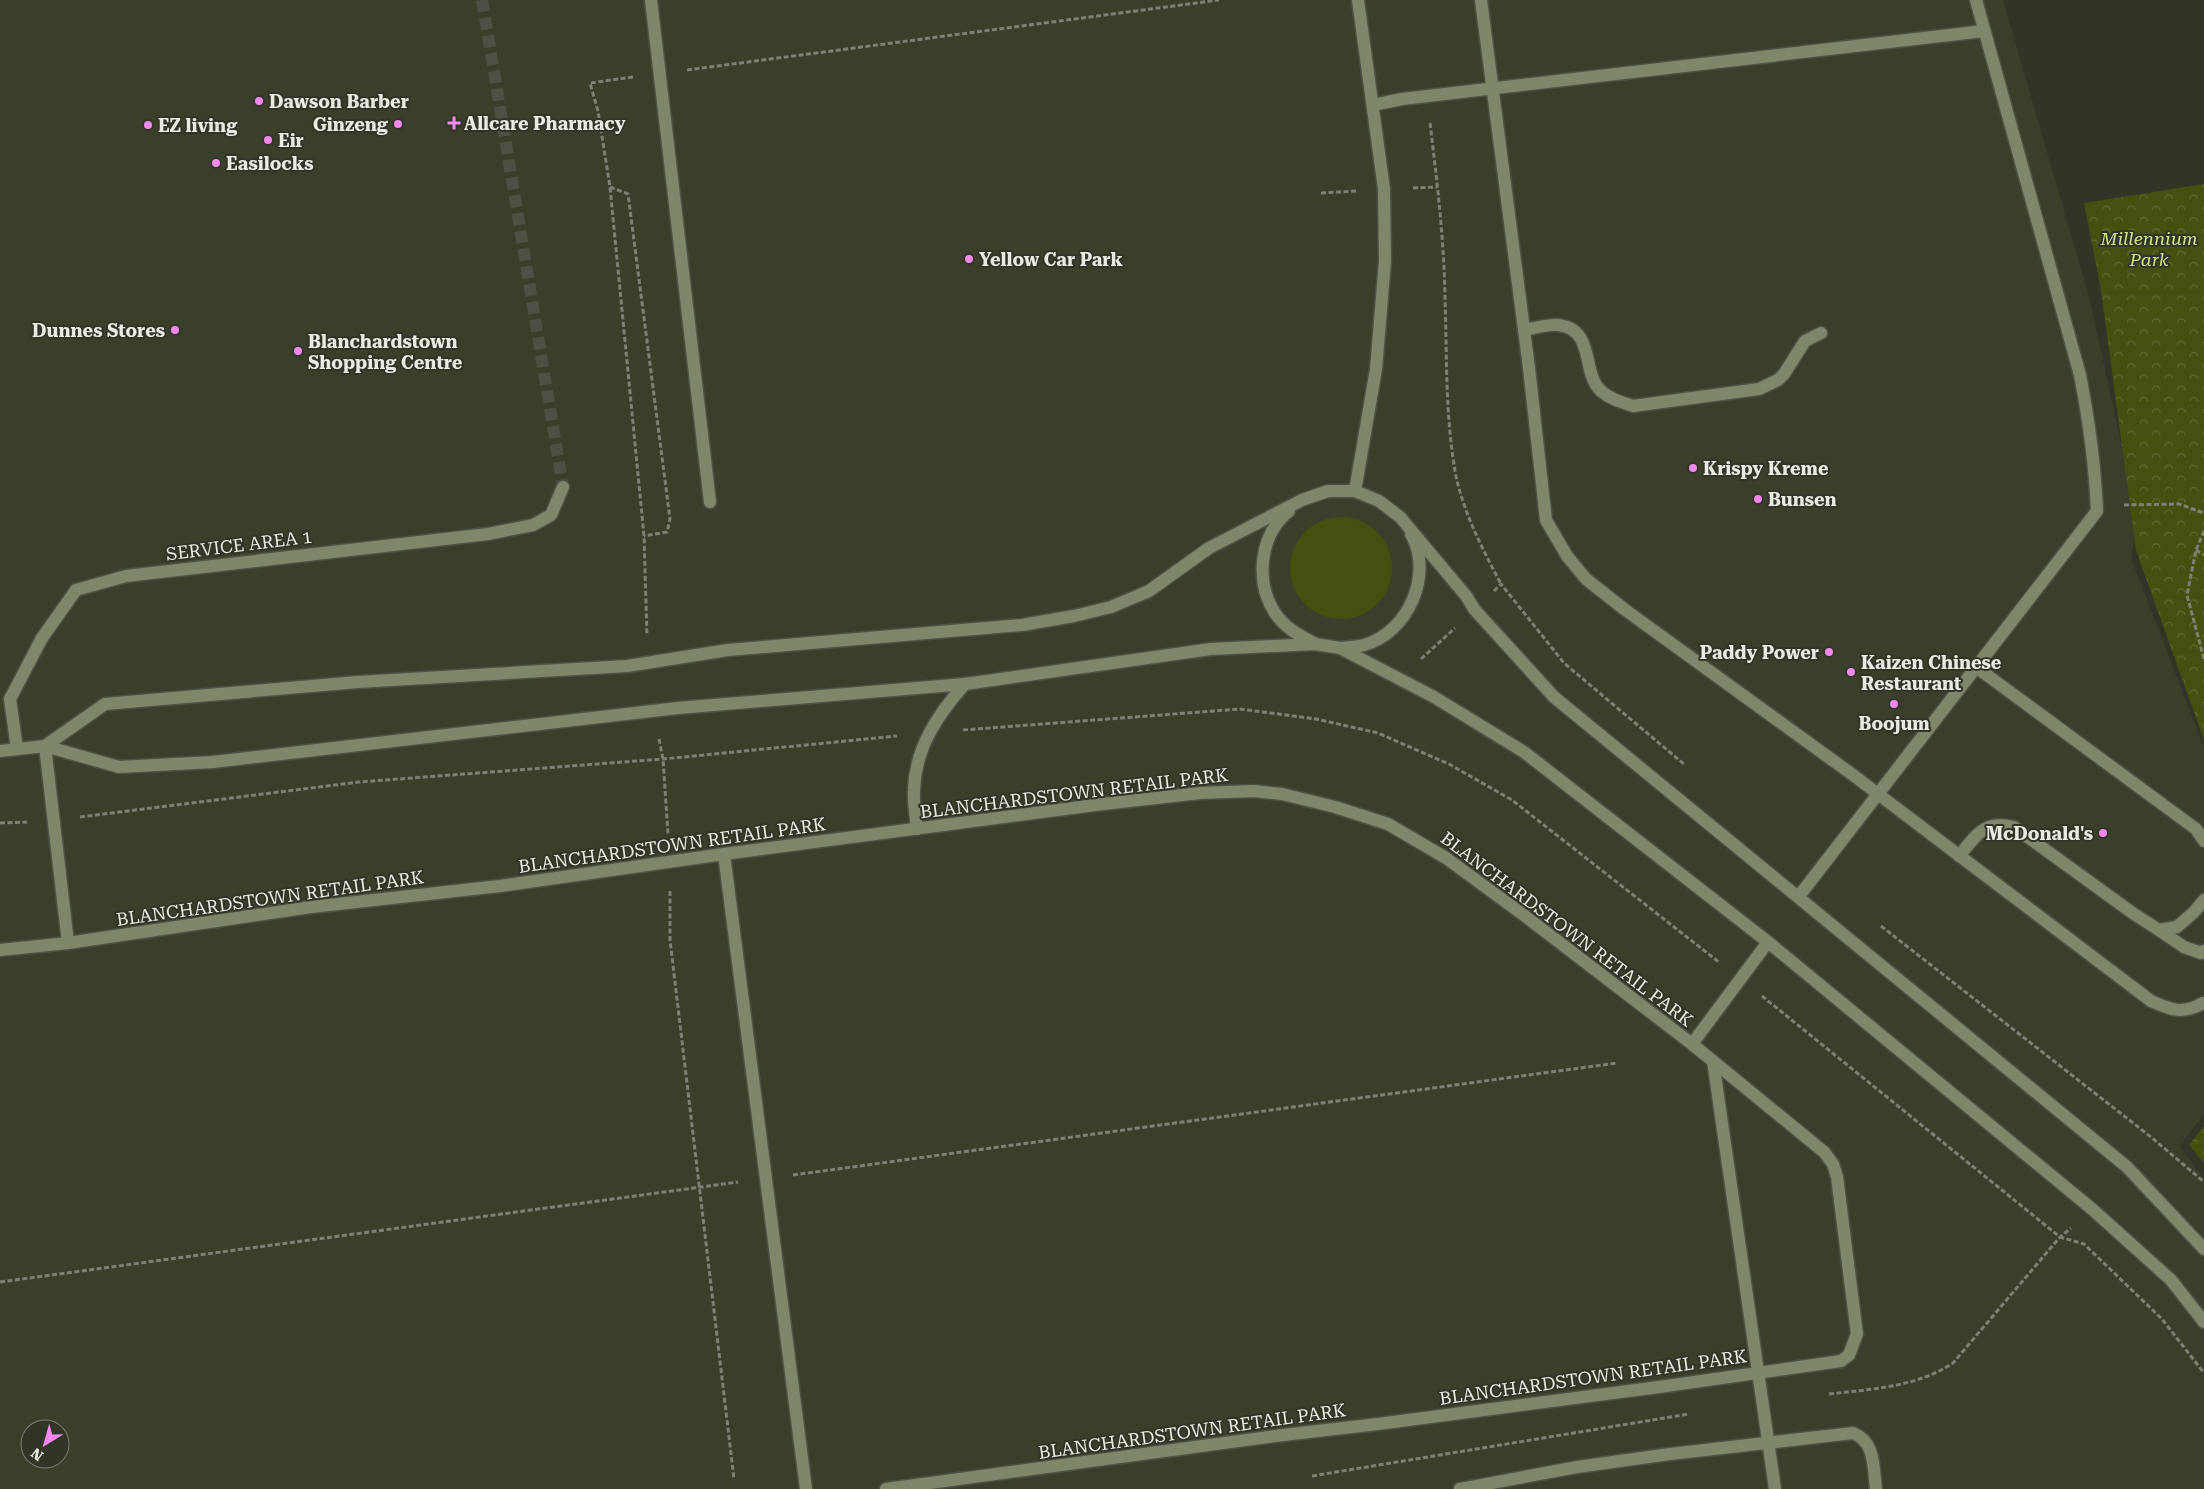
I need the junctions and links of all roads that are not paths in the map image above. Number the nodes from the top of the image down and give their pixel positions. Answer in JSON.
{"nodes":[{"id":1,"x":651,"y":0,"type":"edge"},
{"id":2,"x":1358,"y":0,"type":"edge"},
{"id":3,"x":1481,"y":0,"type":"edge"},
{"id":4,"x":1976,"y":0,"type":"edge"},
{"id":5,"x":1984,"y":30,"type":"junction"},
{"id":6,"x":1493,"y":88,"type":"junction"},
{"id":7,"x":1373,"y":105,"type":"junction"},
{"id":8,"x":1524,"y":330,"type":"junction"},
{"id":9,"x":1821,"y":333,"type":"dead end"},
{"id":10,"x":563,"y":487,"type":"tunnel mouth"},
{"id":11,"x":1355,"y":491,"type":"junction"},
{"id":12,"x":1302,"y":500,"type":"junction"},
{"id":13,"x":710,"y":502,"type":"dead end"},
{"id":14,"x":1400,"y":517,"type":"junction"},
{"id":15,"x":1315,"y":644,"type":"junction"},
{"id":16,"x":1340,"y":648,"type":"junction"},
{"id":17,"x":1976,"y":667,"type":"junction"},
{"id":18,"x":965,"y":684,"type":"junction"},
{"id":19,"x":45,"y":746,"type":"junction"},
{"id":20,"x":18,"y":749,"type":"junction"},
{"id":21,"x":0,"y":751,"type":"edge"},
{"id":22,"x":1876,"y":794,"type":"junction"},
{"id":23,"x":917,"y":829,"type":"junction"},
{"id":24,"x":2204,"y":841,"type":"edge"},
{"id":25,"x":724,"y":854,"type":"junction"},
{"id":26,"x":1958,"y":856,"type":"junction"},
{"id":27,"x":1799,"y":896,"type":"junction"},
{"id":28,"x":2204,"y":900,"type":"edge"},
{"id":29,"x":2159,"y":930,"type":"junction"},
{"id":30,"x":1768,"y":942,"type":"junction"},
{"id":31,"x":68,"y":944,"type":"junction"},
{"id":32,"x":0,"y":950,"type":"edge"},
{"id":33,"x":2204,"y":951,"type":"edge"},
{"id":34,"x":2203,"y":1003,"type":"edge"},
{"id":35,"x":1692,"y":1044,"type":"junction"},
{"id":36,"x":1713,"y":1061,"type":"junction"},
{"id":37,"x":2204,"y":1249,"type":"edge"},
{"id":38,"x":2204,"y":1322,"type":"edge"},
{"id":39,"x":1758,"y":1373,"type":"junction"},
{"id":40,"x":1768,"y":1443,"type":"junction"},
{"id":41,"x":806,"y":1489,"type":"edge"},
{"id":42,"x":886,"y":1489,"type":"edge"},
{"id":43,"x":1460,"y":1489,"type":"edge"},
{"id":44,"x":1775,"y":1489,"type":"edge"},
{"id":45,"x":1876,"y":1489,"type":"edge"}],
"edges":[{"from":1,"to":13,"type":"street"},
{"from":2,"to":7,"type":"street"},
{"from":3,"to":6,"type":"street"},
{"from":4,"to":5,"type":"street"},
{"from":5,"to":6,"type":"street"},
{"from":5,"to":17,"type":"street"},
{"from":6,"to":7,"type":"street"},
{"from":6,"to":8,"type":"street"},
{"from":7,"to":11,"type":"street"},
{"from":8,"to":9,"type":"street"},
{"from":8,"to":22,"type":"street"},
{"from":10,"to":20,"type":"street","name":"SERVICE AREA 1"},
{"from":11,"to":12,"type":"street"},
{"from":11,"to":14,"type":"street"},
{"from":12,"to":15,"type":"street"},
{"from":12,"to":19,"type":"street"},
{"from":14,"to":16,"type":"street"},
{"from":14,"to":27,"type":"street"},
{"from":15,"to":16,"type":"street"},
{"from":15,"to":18,"type":"street"},
{"from":16,"to":30,"type":"street"},
{"from":17,"to":22,"type":"street"},
{"from":17,"to":24,"type":"street"},
{"from":18,"to":19,"type":"street"},
{"from":18,"to":23,"type":"street"},
{"from":19,"to":20,"type":"street"},
{"from":19,"to":31,"type":"street"},
{"from":20,"to":21,"type":"street"},
{"from":22,"to":26,"type":"street"},
{"from":22,"to":27,"type":"street"},
{"from":23,"to":25,"type":"street","name":"BLANCHARDSTOWN RETAIL PARK"},
{"from":23,"to":35,"type":"street","name":"BLANCHARDSTOWN RETAIL PARK"},
{"from":25,"to":31,"type":"street","name":"BLANCHARDSTOWN RETAIL PARK"},
{"from":25,"to":41,"type":"street"},
{"from":26,"to":29,"type":"street"},
{"from":26,"to":34,"type":"street"},
{"from":27,"to":37,"type":"street"},
{"from":28,"to":29,"type":"street"},
{"from":29,"to":33,"type":"street"},
{"from":30,"to":35,"type":"street"},
{"from":30,"to":38,"type":"street"},
{"from":31,"to":32,"type":"street","name":"BLANCHARDSTOWN RETAIL PARK"},
{"from":35,"to":36,"type":"street","name":"BLANCHARDSTOWN RETAIL PARK"},
{"from":36,"to":39,"type":"street","name":"BLANCHARDSTOWN RETAIL PARK"},
{"from":36,"to":39,"type":"street"},
{"from":39,"to":40,"type":"street"},
{"from":39,"to":42,"type":"street","name":"BLANCHARDSTOWN RETAIL PARK"},
{"from":40,"to":43,"type":"street"},
{"from":40,"to":44,"type":"street"},
{"from":40,"to":45,"type":"street"}]}
